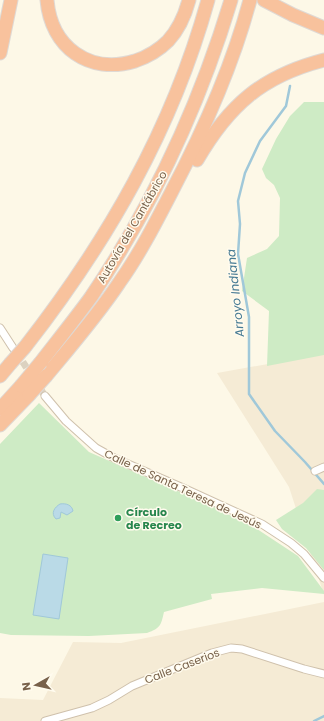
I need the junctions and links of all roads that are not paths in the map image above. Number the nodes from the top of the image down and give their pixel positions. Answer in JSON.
{"nodes":[{"id":1,"x":11,"y":0,"type":"edge"},
{"id":2,"x":46,"y":0,"type":"edge"},
{"id":3,"x":189,"y":0,"type":"edge"},
{"id":4,"x":208,"y":0,"type":"edge"},
{"id":5,"x":231,"y":0,"type":"edge"},
{"id":6,"x":250,"y":0,"type":"edge"},
{"id":7,"x":264,"y":0,"type":"edge"},
{"id":8,"x":324,"y":28,"type":"edge"},
{"id":9,"x":0,"y":54,"type":"edge"},
{"id":10,"x":324,"y":60,"type":"edge"},
{"id":11,"x":128,"y":269,"type":"junction"},
{"id":12,"x":0,"y":328,"type":"edge"},
{"id":13,"x":19,"y":347,"type":"junction"},
{"id":14,"x":0,"y":376,"type":"edge"},
{"id":15,"x":25,"y":391,"type":"junction"},
{"id":16,"x":45,"y":396,"type":"tunnel mouth"},
{"id":17,"x":0,"y":409,"type":"edge"},
{"id":18,"x":0,"y":425,"type":"edge"},
{"id":19,"x":324,"y":467,"type":"edge"},
{"id":20,"x":315,"y":472,"type":"dead end"},
{"id":21,"x":324,"y":578,"type":"edge"},
{"id":22,"x":324,"y":674,"type":"edge"},
{"id":23,"x":45,"y":721,"type":"edge"}],
"edges":[{"from":1,"to":9,"type":"highway"},
{"from":2,"to":3,"type":"highway"},
{"from":4,"to":13,"type":"highway","name":"Autovía del Cantábrico"},
{"from":5,"to":15,"type":"highway","name":"Autovía del Cantábrico","bridge":true},
{"from":6,"to":11,"type":"highway"},
{"from":7,"to":8,"type":"highway"},
{"from":10,"to":11,"type":"highway"},
{"from":11,"to":15,"type":"highway","bridge":true},
{"from":12,"to":13,"type":"street"},
{"from":13,"to":14,"type":"highway","name":"Autovía del Cantábrico","bridge":true},
{"from":15,"to":17,"type":"highway","name":"Autovía del Cantábrico"},
{"from":15,"to":18,"type":"highway"},
{"from":16,"to":21,"type":"street","name":"Calle de Santa Teresa de Jesús"},
{"from":19,"to":20,"type":"street"},
{"from":22,"to":23,"type":"street","name":"Calle Caserios"}]}
